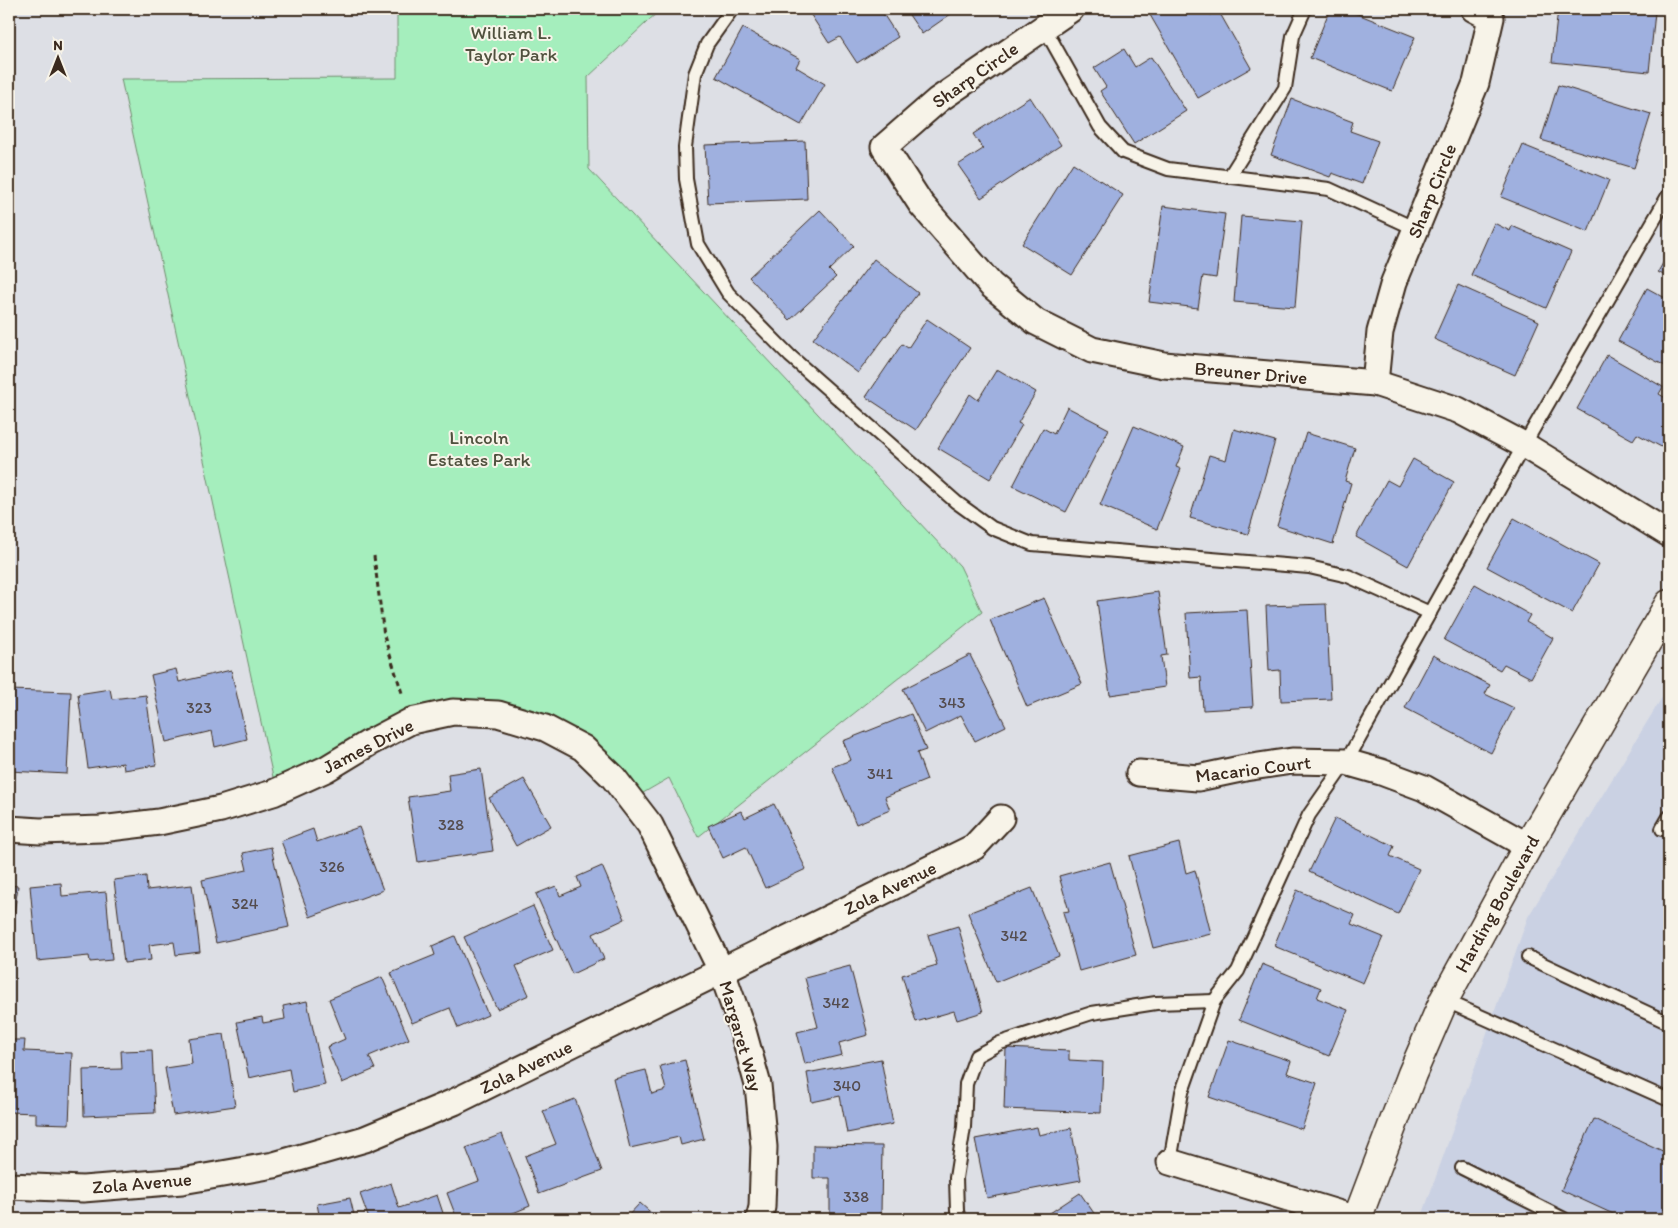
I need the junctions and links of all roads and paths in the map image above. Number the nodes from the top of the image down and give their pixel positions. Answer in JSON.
{"nodes":[{"id":1,"x":732,"y":9,"type":"edge"},
{"id":2,"x":1071,"y":9,"type":"edge"},
{"id":3,"x":1305,"y":9,"type":"edge"},
{"id":4,"x":1474,"y":9,"type":"edge"},
{"id":5,"x":1044,"y":27,"type":"junction"},
{"id":6,"x":884,"y":147,"type":"joint"},
{"id":7,"x":1229,"y":177,"type":"junction"},
{"id":8,"x":1669,"y":194,"type":"edge"},
{"id":9,"x":1416,"y":229,"type":"junction"},
{"id":10,"x":1375,"y":384,"type":"junction"},
{"id":11,"x":1524,"y":445,"type":"junction"},
{"id":12,"x":1669,"y":534,"type":"edge"},
{"id":13,"x":374,"y":556,"type":"dead end"},
{"id":14,"x":1669,"y":604,"type":"edge"},
{"id":15,"x":1430,"y":613,"type":"junction"},
{"id":16,"x":411,"y":721,"type":"junction"},
{"id":17,"x":1346,"y":762,"type":"junction"},
{"id":18,"x":1139,"y":773,"type":"dead end"},
{"id":19,"x":1669,"y":817,"type":"edge"},
{"id":20,"x":1001,"y":818,"type":"dead end"},
{"id":21,"x":9,"y":829,"type":"edge"},
{"id":22,"x":1662,"y":829,"type":"dead end"},
{"id":23,"x":1528,"y":846,"type":"junction"},
{"id":24,"x":1528,"y":957,"type":"dead end"},
{"id":25,"x":722,"y":972,"type":"junction"},
{"id":26,"x":1444,"y":1000,"type":"junction"},
{"id":27,"x":1214,"y":1001,"type":"junction"},
{"id":28,"x":1669,"y":1024,"type":"edge"},
{"id":29,"x":1669,"y":1100,"type":"edge"},
{"id":30,"x":1170,"y":1162,"type":"joint"},
{"id":31,"x":1462,"y":1168,"type":"dead end"},
{"id":32,"x":9,"y":1186,"type":"edge"},
{"id":33,"x":759,"y":1219,"type":"edge"},
{"id":34,"x":959,"y":1219,"type":"edge"},
{"id":35,"x":1357,"y":1219,"type":"edge"},
{"id":36,"x":1564,"y":1219,"type":"edge"}],
"edges":[{"from":1,"to":15,"type":"lane"},
{"from":2,"to":5,"type":"street","name":"Sharp Circle"},
{"from":3,"to":7,"type":"lane"},
{"from":4,"to":9,"type":"street","name":"Sharp Circle"},
{"from":5,"to":6,"type":"street","name":"Sharp Circle"},
{"from":5,"to":7,"type":"lane"},
{"from":6,"to":10,"type":"street","name":"Breuner Drive"},
{"from":7,"to":9,"type":"lane"},
{"from":8,"to":11,"type":"lane"},
{"from":9,"to":10,"type":"street","name":"Sharp Circle"},
{"from":10,"to":11,"type":"street","name":"Breuner Drive"},
{"from":11,"to":12,"type":"street","name":"Breuner Drive"},
{"from":11,"to":15,"type":"lane"},
{"from":13,"to":16,"type":"path"},
{"from":14,"to":23,"type":"main road","name":"Harding Boulevard"},
{"from":15,"to":17,"type":"lane"},
{"from":16,"to":21,"type":"street","name":"James Drive"},
{"from":16,"to":25,"type":"street","name":"James Drive"},
{"from":17,"to":18,"type":"street","name":"Macario Court"},
{"from":17,"to":23,"type":"street","name":"Macario Court"},
{"from":17,"to":27,"type":"lane"},
{"from":19,"to":22,"type":"lane"},
{"from":20,"to":25,"type":"street","name":"Zola Avenue"},
{"from":23,"to":26,"type":"main road","name":"Harding Boulevard"},
{"from":24,"to":28,"type":"lane"},
{"from":25,"to":32,"type":"street","name":"Zola Avenue"},
{"from":25,"to":33,"type":"street","name":"Margaret Way"},
{"from":26,"to":29,"type":"lane"},
{"from":26,"to":35,"type":"main road","name":"Harding Boulevard"},
{"from":27,"to":30,"type":"lane"},
{"from":27,"to":34,"type":"lane"},
{"from":30,"to":35,"type":"street"},
{"from":31,"to":36,"type":"lane"}]}
